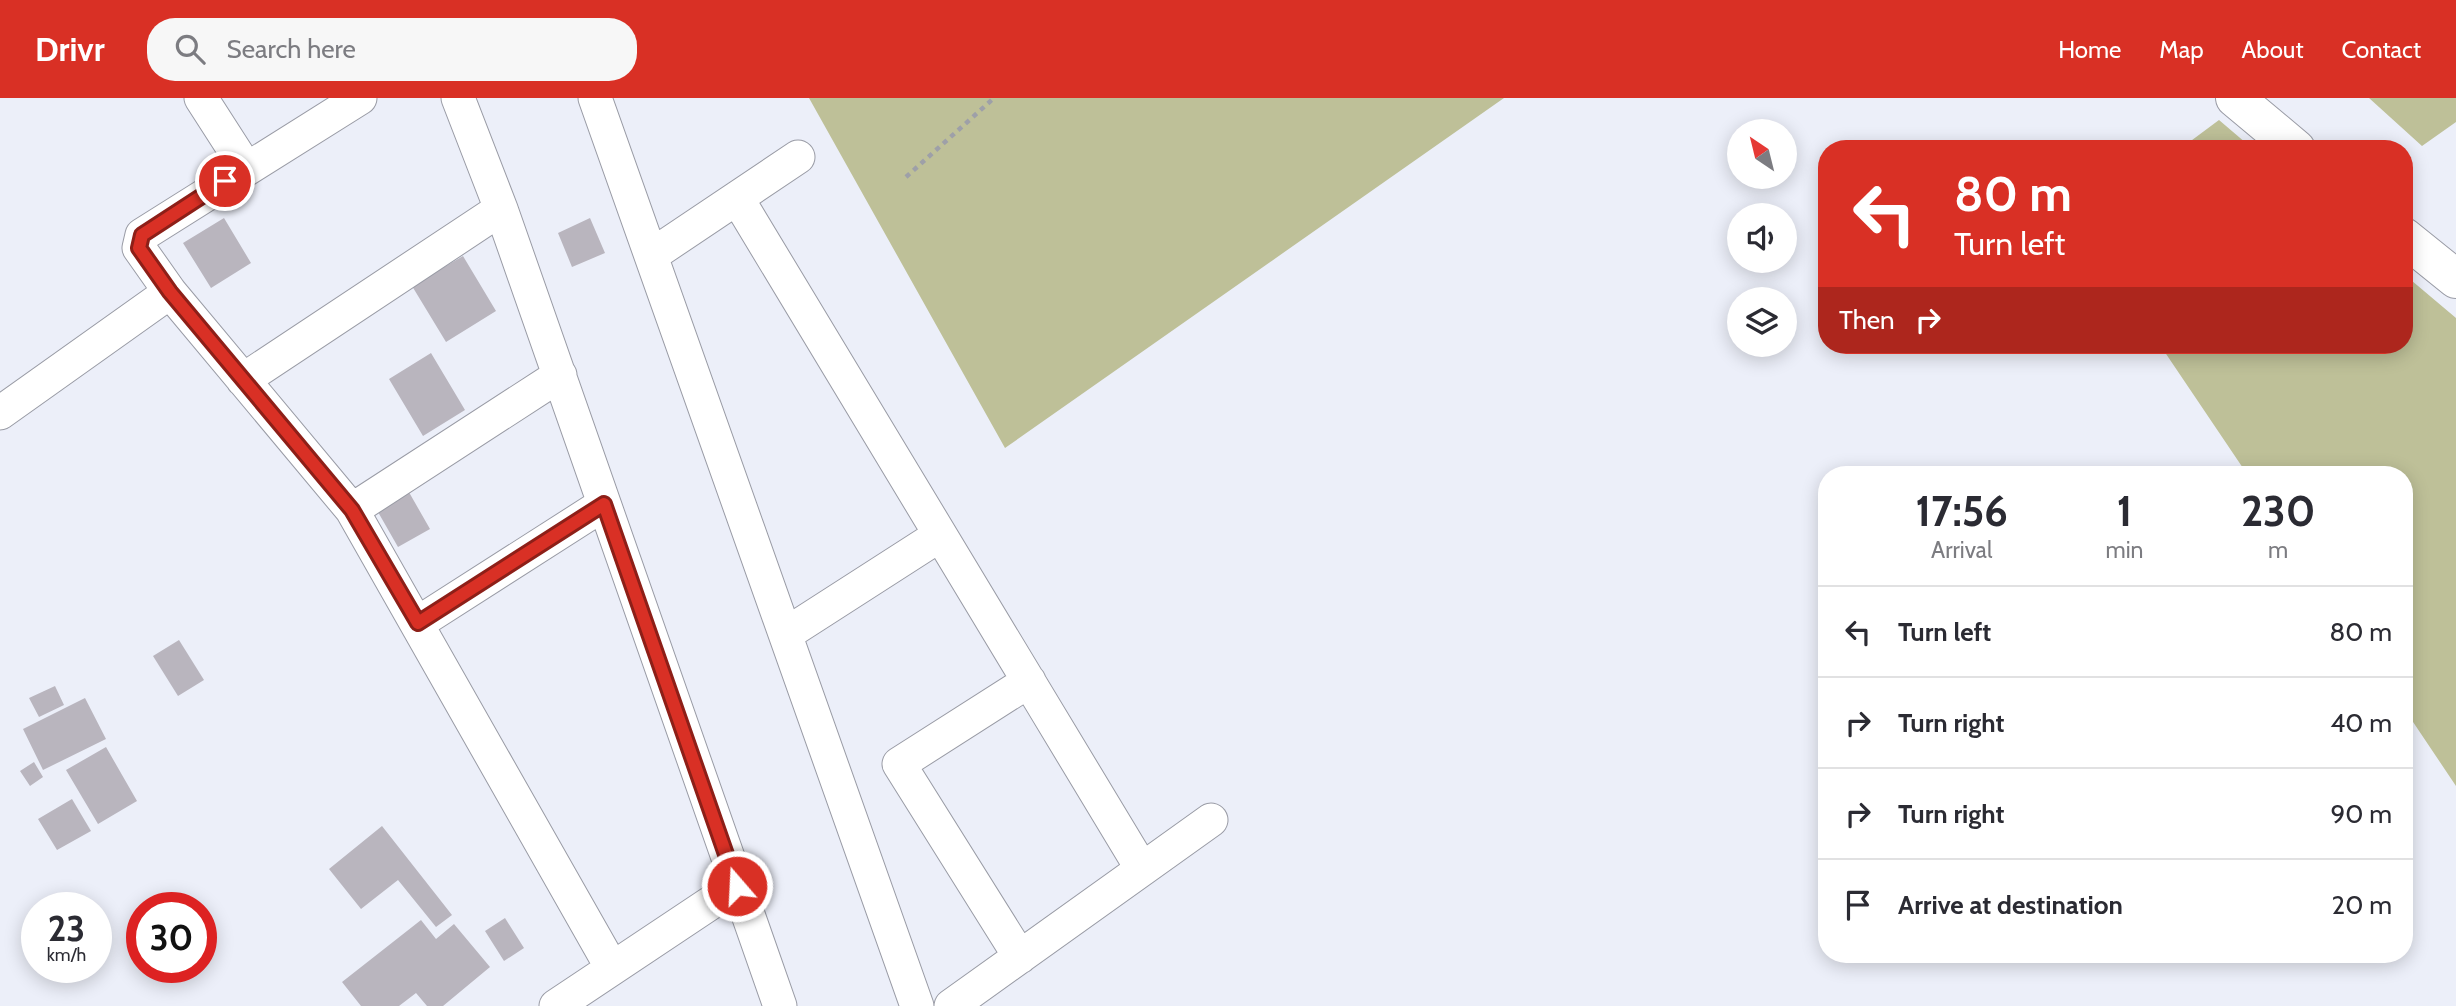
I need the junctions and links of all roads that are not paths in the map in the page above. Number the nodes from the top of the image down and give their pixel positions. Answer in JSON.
{"nodes":[{"id":1,"x":201,"y":98,"type":"edge"},
{"id":2,"x":360,"y":98,"type":"edge"},
{"id":3,"x":458,"y":98,"type":"edge"},
{"id":4,"x":595,"y":98,"type":"edge"},
{"id":5,"x":2235,"y":98,"type":"edge"},
{"id":6,"x":2285,"y":140,"type":"edge"},
{"id":7,"x":798,"y":157,"type":"dead end"},
{"id":8,"x":246,"y":168,"type":"junction"},
{"id":9,"x":737,"y":198,"type":"junction"},
{"id":10,"x":501,"y":208,"type":"junction"},
{"id":11,"x":2413,"y":244,"type":"edge"},
{"id":12,"x":652,"y":255,"type":"junction"},
{"id":13,"x":2456,"y":279,"type":"edge"},
{"id":14,"x":170,"y":292,"type":"junction"},
{"id":15,"x":560,"y":376,"type":"junction"},
{"id":16,"x":243,"y":380,"type":"junction"},
{"id":17,"x":0,"y":413,"type":"edge"},
{"id":18,"x":604,"y":504,"type":"junction"},
{"id":19,"x":352,"y":510,"type":"junction"},
{"id":20,"x":940,"y":535,"type":"junction"},
{"id":21,"x":418,"y":623,"type":"junction"},
{"id":22,"x":786,"y":634,"type":"junction"},
{"id":23,"x":1029,"y":681,"type":"junction"},
{"id":24,"x":1211,"y":820,"type":"dead end"},
{"id":25,"x":1142,"y":869,"type":"junction"},
{"id":26,"x":737,"y":886,"type":"junction"},
{"id":27,"x":1020,"y":957,"type":"junction"},
{"id":28,"x":611,"y":968,"type":"junction"},
{"id":29,"x":567,"y":1003,"type":"edge"},
{"id":30,"x":780,"y":1006,"type":"edge"},
{"id":31,"x":918,"y":1006,"type":"edge"},
{"id":32,"x":951,"y":1006,"type":"edge"}],
"edges":[{"from":1,"to":8,"type":"street"},
{"from":2,"to":8,"type":"street"},
{"from":3,"to":10,"type":"street"},
{"from":4,"to":12,"type":"street"},
{"from":5,"to":6,"type":"main road"},
{"from":7,"to":9,"type":"street"},
{"from":8,"to":14,"type":"street"},
{"from":9,"to":12,"type":"street"},
{"from":9,"to":20,"type":"street"},
{"from":10,"to":15,"type":"street"},
{"from":10,"to":16,"type":"street"},
{"from":11,"to":13,"type":"main road"},
{"from":12,"to":22,"type":"street"},
{"from":14,"to":16,"type":"street"},
{"from":14,"to":17,"type":"street"},
{"from":15,"to":18,"type":"street"},
{"from":15,"to":19,"type":"street"},
{"from":16,"to":19,"type":"street"},
{"from":18,"to":21,"type":"street"},
{"from":18,"to":26,"type":"street"},
{"from":19,"to":21,"type":"street"},
{"from":20,"to":22,"type":"street"},
{"from":20,"to":23,"type":"street"},
{"from":21,"to":28,"type":"street"},
{"from":22,"to":31,"type":"street"},
{"from":23,"to":25,"type":"street"},
{"from":23,"to":27,"type":"street"},
{"from":24,"to":25,"type":"street"},
{"from":25,"to":27,"type":"street"},
{"from":26,"to":28,"type":"street"},
{"from":26,"to":30,"type":"street"},
{"from":27,"to":32,"type":"street"},
{"from":28,"to":29,"type":"street"}]}
